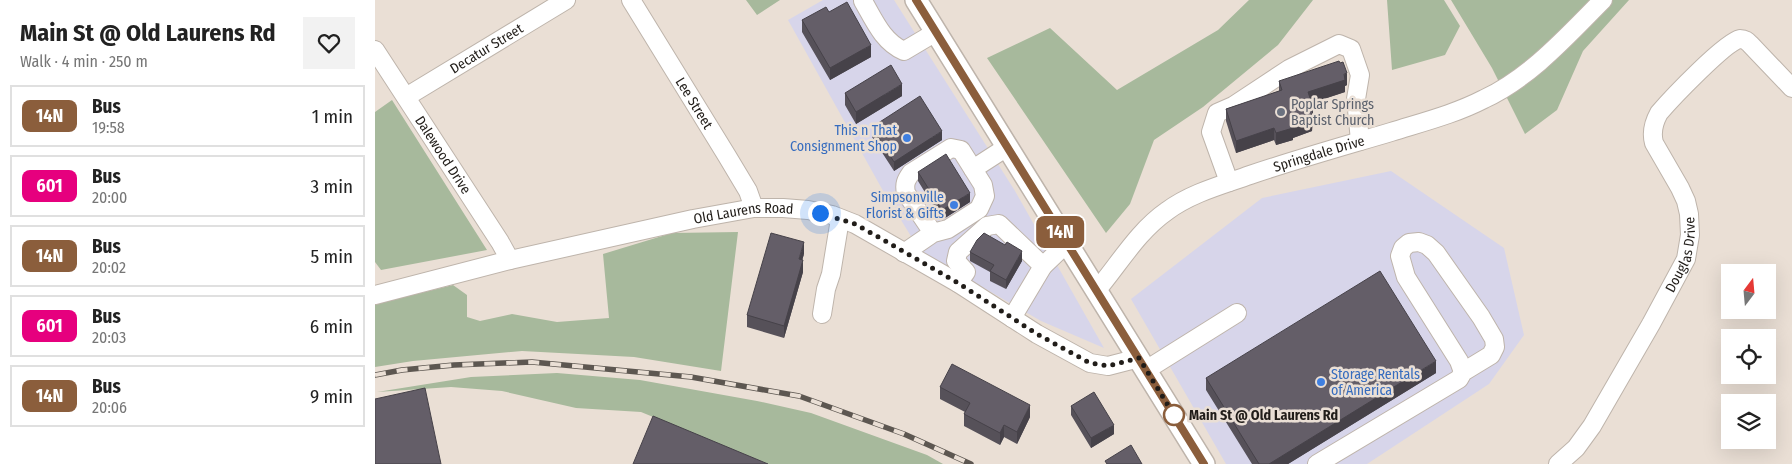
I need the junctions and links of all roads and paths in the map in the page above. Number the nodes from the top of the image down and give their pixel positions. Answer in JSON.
{"nodes":[{"id":1,"x":566,"y":0,"type":"edge"},
{"id":2,"x":631,"y":0,"type":"edge"},
{"id":3,"x":917,"y":0,"type":"edge"},
{"id":4,"x":1603,"y":0,"type":"edge"},
{"id":5,"x":863,"y":1,"type":"edge"},
{"id":6,"x":936,"y":32,"type":"junction"},
{"id":7,"x":375,"y":50,"type":"edge"},
{"id":8,"x":1792,"y":88,"type":"edge"},
{"id":9,"x":406,"y":97,"type":"junction"},
{"id":10,"x":1360,"y":141,"type":"junction"},
{"id":11,"x":1007,"y":147,"type":"junction"},
{"id":12,"x":973,"y":169,"type":"junction"},
{"id":13,"x":1229,"y":182,"type":"junction"},
{"id":14,"x":754,"y":208,"type":"junction"},
{"id":15,"x":840,"y":219,"type":"junction"},
{"id":16,"x":933,"y":233,"type":"junction"},
{"id":17,"x":1067,"y":243,"type":"junction"},
{"id":18,"x":904,"y":253,"type":"junction"},
{"id":19,"x":510,"y":260,"type":"junction"},
{"id":20,"x":1043,"y":266,"type":"junction"},
{"id":21,"x":958,"y":283,"type":"junction"},
{"id":22,"x":1097,"y":290,"type":"junction"},
{"id":23,"x":375,"y":295,"type":"edge"},
{"id":24,"x":1237,"y":313,"type":"dead end"},
{"id":25,"x":822,"y":314,"type":"dead end"},
{"id":26,"x":1012,"y":318,"type":"junction"},
{"id":27,"x":1143,"y":364,"type":"junction"},
{"id":28,"x":1463,"y":372,"type":"junction"},
{"id":29,"x":1204,"y":464,"type":"edge"},
{"id":30,"x":1317,"y":464,"type":"edge"},
{"id":31,"x":1558,"y":464,"type":"edge"}],
"edges":[{"from":1,"to":9,"type":"street","name":"Decatur Street"},
{"from":2,"to":14,"type":"street","name":"Lee Street"},
{"from":3,"to":6,"type":"main road"},
{"from":4,"to":10,"type":"street","name":"Springdale Drive"},
{"from":5,"to":6,"type":"street"},
{"from":6,"to":11,"type":"main road"},
{"from":7,"to":9,"type":"street","name":"Dalewood Drive"},
{"from":8,"to":31,"type":"street","name":"Douglas Drive"},
{"from":9,"to":19,"type":"street","name":"Dalewood Drive"},
{"from":10,"to":13,"type":"street","name":"Springdale Drive"},
{"from":10,"to":13,"type":"street"},
{"from":11,"to":12,"type":"street"},
{"from":11,"to":17,"type":"main road"},
{"from":12,"to":16,"type":"street"},
{"from":12,"to":16,"type":"street"},
{"from":13,"to":22,"type":"street","name":"Springdale Drive"},
{"from":14,"to":15,"type":"street","name":"Old Laurens Road"},
{"from":14,"to":19,"type":"street","name":"Old Laurens Road"},
{"from":15,"to":18,"type":"street","name":"Old Laurens Road"},
{"from":15,"to":25,"type":"street"},
{"from":16,"to":18,"type":"street"},
{"from":17,"to":20,"type":"street"},
{"from":17,"to":22,"type":"main road"},
{"from":18,"to":21,"type":"street","name":"Old Laurens Road"},
{"from":19,"to":23,"type":"street","name":"Old Laurens Road"},
{"from":20,"to":21,"type":"street"},
{"from":20,"to":26,"type":"street"},
{"from":21,"to":26,"type":"street","name":"Old Laurens Road"},
{"from":22,"to":27,"type":"main road"},
{"from":24,"to":27,"type":"street","name":"Old Laurens Road"},
{"from":26,"to":27,"type":"street","name":"Old Laurens Road"},
{"from":27,"to":29,"type":"main road"},
{"from":28,"to":28,"type":"street"},
{"from":28,"to":30,"type":"street"}]}
